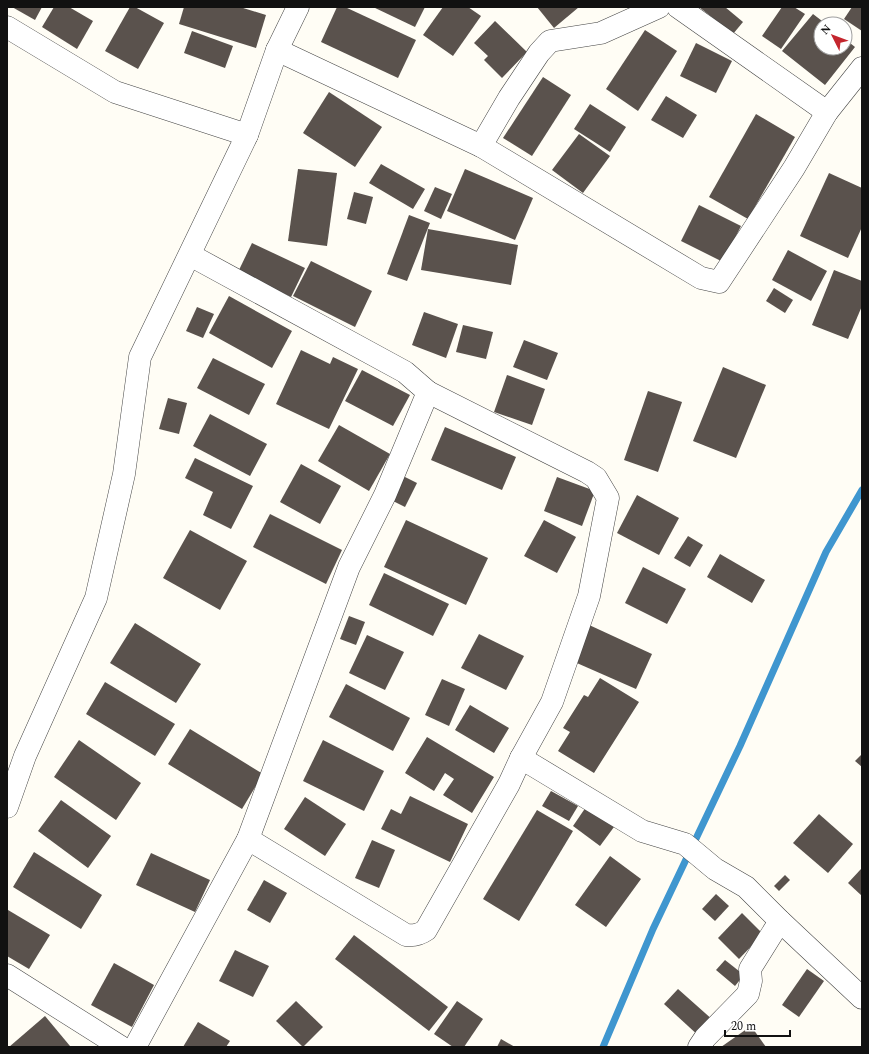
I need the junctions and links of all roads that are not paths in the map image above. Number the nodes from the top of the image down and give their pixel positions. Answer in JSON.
{"nodes":[{"id":1,"x":298,"y":7,"type":"edge"},
{"id":2,"x":659,"y":7,"type":"edge"},
{"id":3,"x":678,"y":7,"type":"edge"},
{"id":4,"x":7,"y":27,"type":"edge"},
{"id":5,"x":277,"y":50,"type":"junction"},
{"id":6,"x":862,"y":68,"type":"edge"},
{"id":7,"x":827,"y":112,"type":"junction"},
{"id":8,"x":247,"y":135,"type":"junction"},
{"id":9,"x":481,"y":146,"type":"junction"},
{"id":10,"x":190,"y":255,"type":"junction"},
{"id":11,"x":428,"y":392,"type":"junction"},
{"id":12,"x":521,"y":758,"type":"junction"},
{"id":13,"x":7,"y":807,"type":"edge"},
{"id":14,"x":248,"y":838,"type":"junction"},
{"id":15,"x":780,"y":922,"type":"junction"},
{"id":16,"x":7,"y":976,"type":"edge"},
{"id":17,"x":862,"y":998,"type":"edge"},
{"id":18,"x":121,"y":1047,"type":"edge"},
{"id":19,"x":135,"y":1047,"type":"edge"},
{"id":20,"x":699,"y":1047,"type":"edge"}],
"edges":[{"from":1,"to":5,"type":"street"},
{"from":2,"to":9,"type":"street"},
{"from":3,"to":7,"type":"street"},
{"from":4,"to":8,"type":"street"},
{"from":5,"to":8,"type":"street"},
{"from":5,"to":9,"type":"street"},
{"from":6,"to":7,"type":"street"},
{"from":7,"to":9,"type":"street"},
{"from":8,"to":10,"type":"street"},
{"from":10,"to":11,"type":"street"},
{"from":10,"to":13,"type":"street"},
{"from":11,"to":12,"type":"street"},
{"from":11,"to":14,"type":"street"},
{"from":12,"to":14,"type":"street"},
{"from":12,"to":15,"type":"street"},
{"from":14,"to":19,"type":"street"},
{"from":15,"to":17,"type":"street"},
{"from":15,"to":20,"type":"street"},
{"from":16,"to":18,"type":"street"}]}
